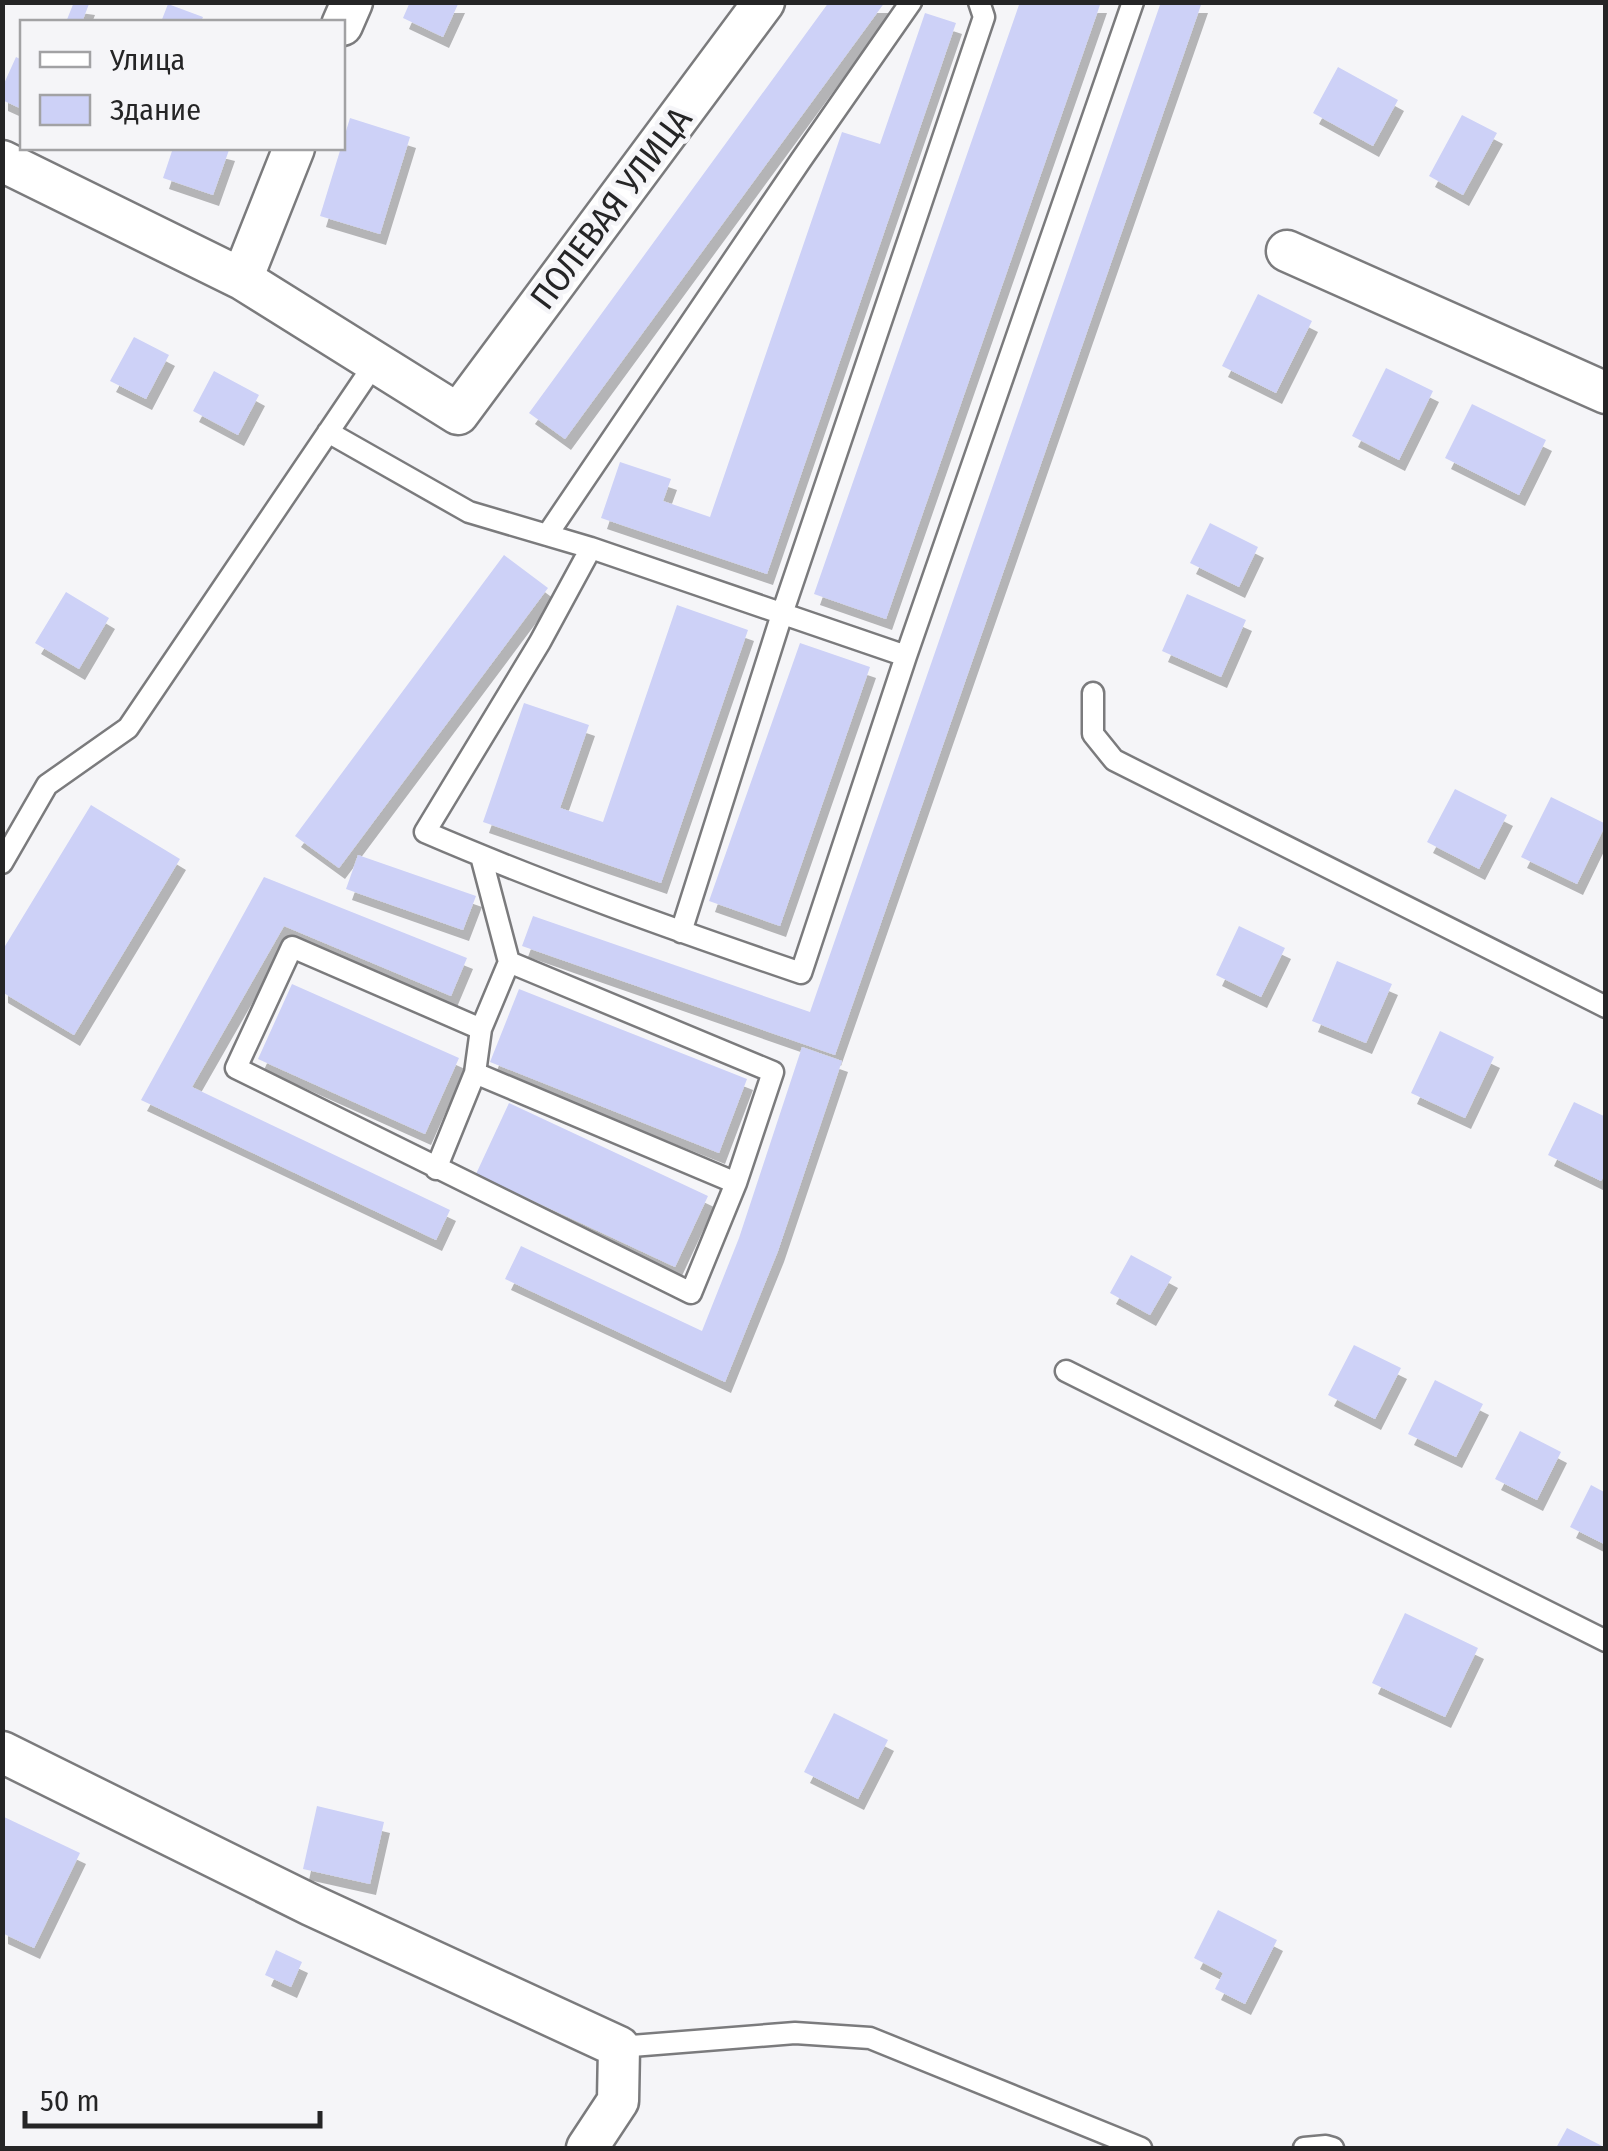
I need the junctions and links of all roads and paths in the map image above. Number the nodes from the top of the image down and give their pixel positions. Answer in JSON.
{"nodes":[{"id":1,"x":764,"y":2,"type":"edge"},
{"id":2,"x":912,"y":2,"type":"edge"},
{"id":3,"x":979,"y":2,"type":"edge"},
{"id":4,"x":1132,"y":2,"type":"edge"},
{"id":5,"x":293,"y":150,"type":"edge"},
{"id":6,"x":2,"y":161,"type":"edge"},
{"id":7,"x":1287,"y":250,"type":"dead end"},
{"id":8,"x":242,"y":279,"type":"junction"},
{"id":9,"x":375,"y":362,"type":"junction"},
{"id":10,"x":1606,"y":393,"type":"edge"},
{"id":11,"x":328,"y":432,"type":"junction"},
{"id":12,"x":547,"y":535,"type":"junction"},
{"id":13,"x":591,"y":548,"type":"junction"},
{"id":14,"x":782,"y":614,"type":"junction"},
{"id":15,"x":906,"y":656,"type":"junction"},
{"id":16,"x":1093,"y":692,"type":"dead end"},
{"id":17,"x":481,"y":856,"type":"junction"},
{"id":18,"x":2,"y":863,"type":"edge"},
{"id":19,"x":681,"y":932,"type":"junction"},
{"id":20,"x":509,"y":962,"type":"junction"},
{"id":21,"x":1606,"y":1007,"type":"edge"},
{"id":22,"x":481,"y":1029,"type":"junction"},
{"id":23,"x":475,"y":1073,"type":"junction"},
{"id":24,"x":436,"y":1169,"type":"junction"},
{"id":25,"x":736,"y":1183,"type":"junction"},
{"id":26,"x":1066,"y":1371,"type":"dead end"},
{"id":27,"x":1606,"y":1642,"type":"edge"},
{"id":28,"x":2,"y":1752,"type":"edge"},
{"id":29,"x":619,"y":2047,"type":"junction"},
{"id":30,"x":588,"y":2148,"type":"edge"},
{"id":31,"x":1140,"y":2148,"type":"edge"},
{"id":32,"x":1304,"y":2148,"type":"edge"},
{"id":33,"x":1332,"y":2148,"type":"edge"}],
"edges":[{"from":1,"to":9,"type":"street","name":"ПОЛЕВАЯ УЛИЦА"},
{"from":2,"to":12,"type":"lane"},
{"from":3,"to":14,"type":"lane"},
{"from":4,"to":15,"type":"lane"},
{"from":5,"to":8,"type":"street"},
{"from":6,"to":8,"type":"street"},
{"from":7,"to":10,"type":"street"},
{"from":8,"to":9,"type":"street"},
{"from":9,"to":11,"type":"lane"},
{"from":11,"to":12,"type":"lane"},
{"from":11,"to":18,"type":"lane"},
{"from":12,"to":13,"type":"lane"},
{"from":13,"to":14,"type":"lane"},
{"from":13,"to":17,"type":"lane"},
{"from":14,"to":15,"type":"lane"},
{"from":14,"to":19,"type":"lane"},
{"from":15,"to":19,"type":"lane"},
{"from":16,"to":21,"type":"lane"},
{"from":17,"to":19,"type":"lane"},
{"from":17,"to":20,"type":"lane"},
{"from":20,"to":22,"type":"lane"},
{"from":20,"to":25,"type":"lane"},
{"from":22,"to":23,"type":"lane"},
{"from":22,"to":24,"type":"lane"},
{"from":23,"to":24,"type":"lane"},
{"from":23,"to":25,"type":"lane"},
{"from":24,"to":25,"type":"lane"},
{"from":26,"to":27,"type":"lane"},
{"from":28,"to":29,"type":"street"},
{"from":29,"to":30,"type":"street"},
{"from":29,"to":31,"type":"lane"},
{"from":32,"to":33,"type":"lane"}]}
